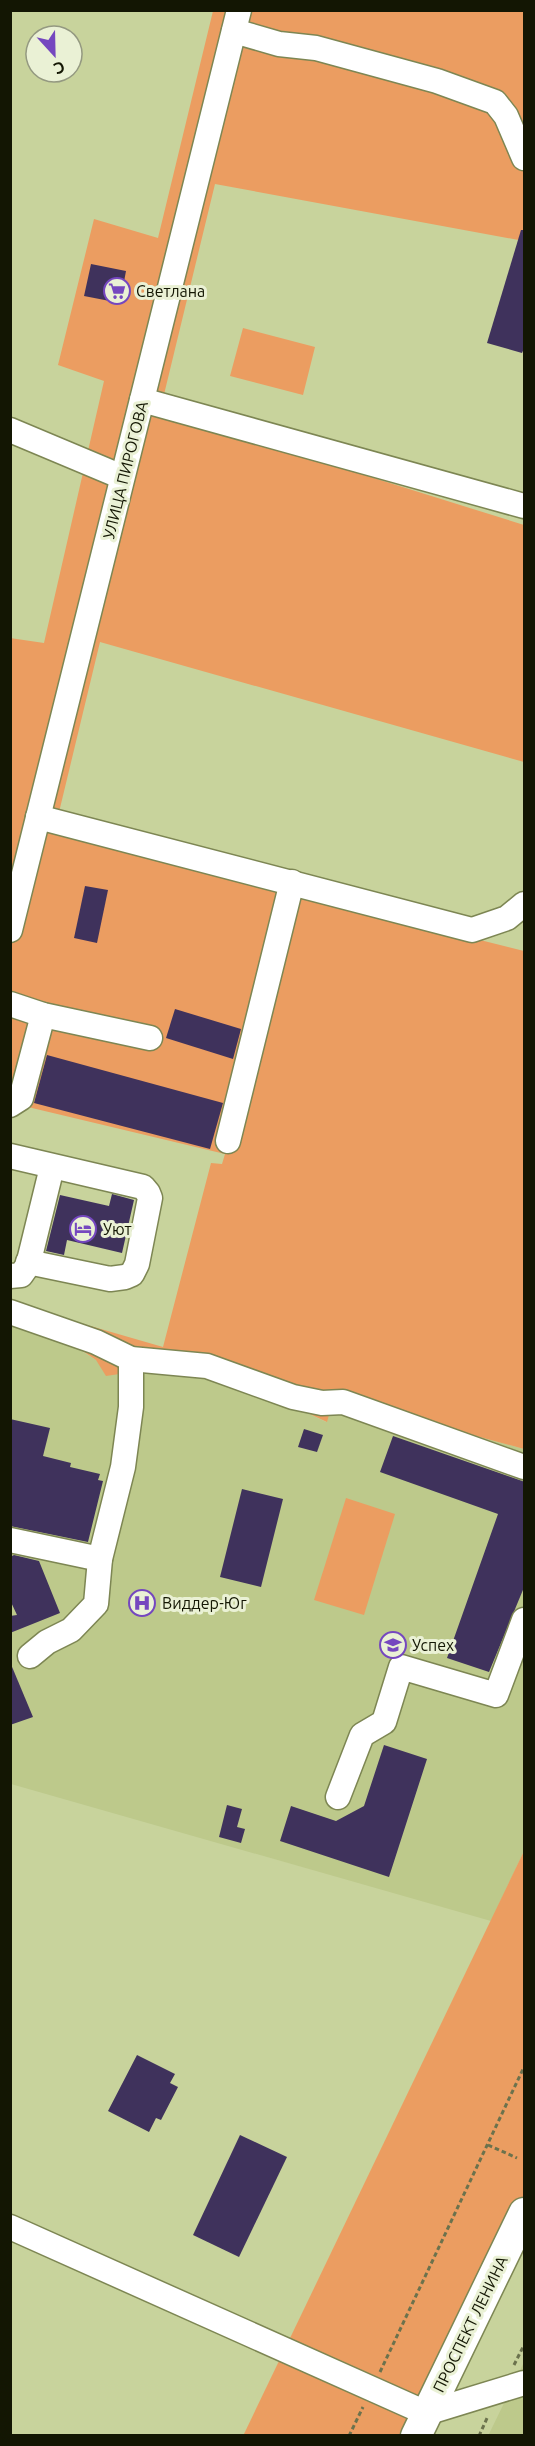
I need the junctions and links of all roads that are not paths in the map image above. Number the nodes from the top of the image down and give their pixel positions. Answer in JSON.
{"nodes":[{"id":1,"x":236,"y":21,"type":"edge"},
{"id":2,"x":525,"y":158,"type":"edge"},
{"id":3,"x":142,"y":400,"type":"junction"},
{"id":4,"x":10,"y":430,"type":"edge"},
{"id":5,"x":122,"y":477,"type":"junction"},
{"id":6,"x":525,"y":506,"type":"edge"},
{"id":7,"x":38,"y":817,"type":"junction"},
{"id":8,"x":292,"y":882,"type":"junction"},
{"id":9,"x":525,"y":904,"type":"edge"},
{"id":10,"x":10,"y":930,"type":"edge"},
{"id":11,"x":10,"y":1004,"type":"edge"},
{"id":12,"x":43,"y":1015,"type":"junction"},
{"id":13,"x":150,"y":1038,"type":"dead end"},
{"id":14,"x":10,"y":1105,"type":"edge"},
{"id":15,"x":228,"y":1141,"type":"dead end"},
{"id":16,"x":10,"y":1156,"type":"edge"},
{"id":17,"x":52,"y":1167,"type":"junction"},
{"id":18,"x":20,"y":1269,"type":"edge"},
{"id":19,"x":10,"y":1312,"type":"edge"},
{"id":20,"x":131,"y":1359,"type":"junction"},
{"id":21,"x":525,"y":1467,"type":"edge"},
{"id":22,"x":10,"y":1540,"type":"edge"},
{"id":23,"x":100,"y":1559,"type":"junction"},
{"id":24,"x":525,"y":1620,"type":"edge"},
{"id":25,"x":30,"y":1656,"type":"dead end"},
{"id":26,"x":338,"y":1797,"type":"dead end"},
{"id":27,"x":525,"y":2213,"type":"edge"},
{"id":28,"x":10,"y":2227,"type":"edge"},
{"id":29,"x":525,"y":2383,"type":"edge"},
{"id":30,"x":421,"y":2424,"type":"edge"}],
"edges":[{"from":1,"to":2,"type":"street"},
{"from":1,"to":3,"type":"street","name":"УЛИЦА ПИРОГОВА"},
{"from":3,"to":5,"type":"street","name":"УЛИЦА ПИРОГОВА"},
{"from":3,"to":6,"type":"street"},
{"from":4,"to":5,"type":"street"},
{"from":5,"to":7,"type":"street","name":"УЛИЦА ПИРОГОВА"},
{"from":7,"to":8,"type":"street"},
{"from":7,"to":10,"type":"street","name":"УЛИЦА ПИРОГОВА"},
{"from":8,"to":9,"type":"street"},
{"from":8,"to":15,"type":"street"},
{"from":11,"to":12,"type":"street"},
{"from":12,"to":13,"type":"street"},
{"from":12,"to":14,"type":"street"},
{"from":16,"to":17,"type":"street"},
{"from":17,"to":18,"type":"street"},
{"from":17,"to":18,"type":"street"},
{"from":19,"to":20,"type":"street"},
{"from":20,"to":21,"type":"street"},
{"from":20,"to":23,"type":"street"},
{"from":22,"to":23,"type":"street"},
{"from":23,"to":25,"type":"street"},
{"from":24,"to":26,"type":"street"},
{"from":27,"to":30,"type":"main road","name":"ПРОСПЕКТ ЛЕНИНА"},
{"from":28,"to":30,"type":"street"},
{"from":29,"to":30,"type":"street"}]}
